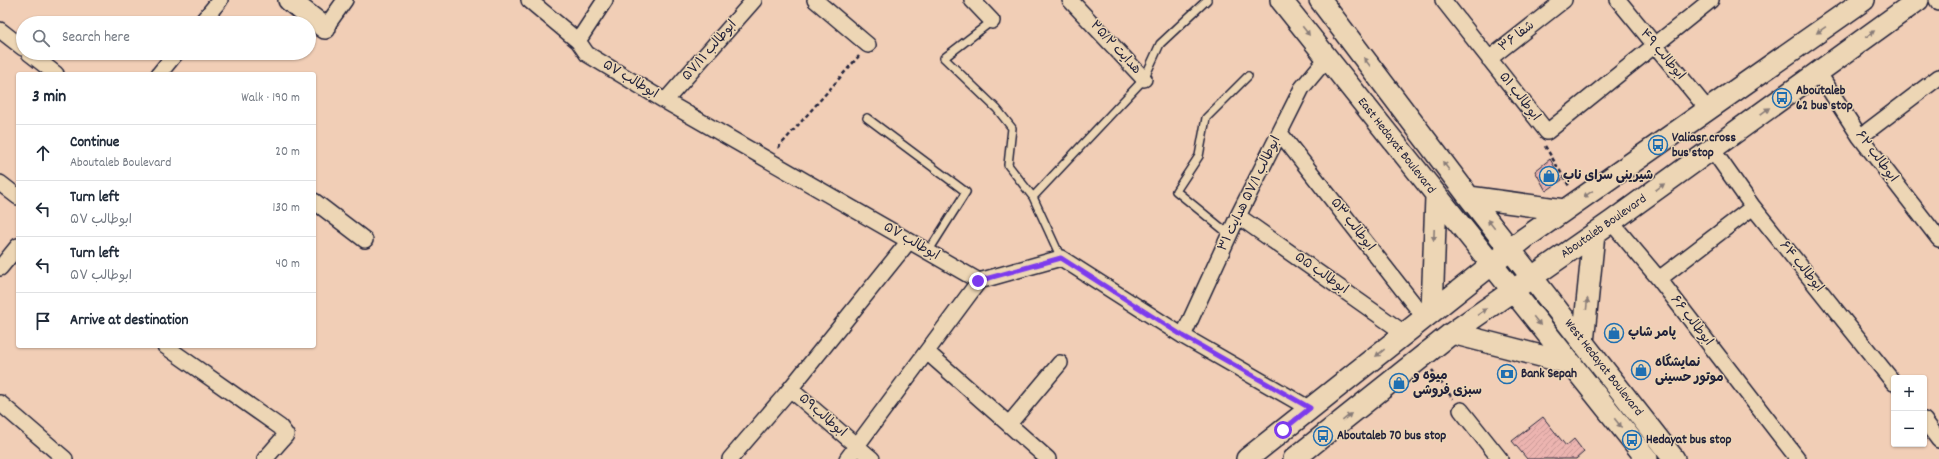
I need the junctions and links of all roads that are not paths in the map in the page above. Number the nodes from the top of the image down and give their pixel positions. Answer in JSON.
{"nodes":[{"id":1,"x":220,"y":0,"type":"edge"},
{"id":2,"x":289,"y":0,"type":"edge"},
{"id":3,"x":345,"y":0,"type":"edge"},
{"id":4,"x":529,"y":0,"type":"edge"},
{"id":5,"x":605,"y":0,"type":"edge"},
{"id":6,"x":754,"y":0,"type":"edge"},
{"id":7,"x":815,"y":0,"type":"edge"},
{"id":8,"x":972,"y":0,"type":"edge"},
{"id":9,"x":1070,"y":0,"type":"edge"},
{"id":10,"x":1207,"y":0,"type":"edge"},
{"id":11,"x":1281,"y":0,"type":"edge"},
{"id":12,"x":1320,"y":0,"type":"edge"},
{"id":13,"x":1443,"y":0,"type":"edge"},
{"id":14,"x":1564,"y":0,"type":"edge"},
{"id":15,"x":1618,"y":0,"type":"edge"},
{"id":16,"x":1711,"y":0,"type":"edge"},
{"id":17,"x":1864,"y":0,"type":"edge"},
{"id":18,"x":1918,"y":0,"type":"edge"},
{"id":19,"x":1937,"y":0,"type":"edge"},
{"id":20,"x":1939,"y":3,"type":"edge"},
{"id":21,"x":207,"y":16,"type":"edge"},
{"id":22,"x":310,"y":16,"type":"edge"},
{"id":23,"x":316,"y":21,"type":"edge"},
{"id":24,"x":992,"y":21,"type":"joint"},
{"id":25,"x":325,"y":28,"type":"joint"},
{"id":26,"x":0,"y":30,"type":"edge"},
{"id":27,"x":578,"y":41,"type":"junction"},
{"id":28,"x":16,"y":43,"type":"edge"},
{"id":29,"x":868,"y":45,"type":"road end"},
{"id":30,"x":1654,"y":46,"type":"junction"},
{"id":31,"x":1327,"y":58,"type":"junction"},
{"id":32,"x":1489,"y":59,"type":"junction"},
{"id":33,"x":38,"y":60,"type":"edge"},
{"id":34,"x":170,"y":60,"type":"edge"},
{"id":35,"x":53,"y":72,"type":"edge"},
{"id":36,"x":161,"y":72,"type":"edge"},
{"id":37,"x":1818,"y":72,"type":"junction"},
{"id":38,"x":1248,"y":76,"type":"dead end"},
{"id":39,"x":1939,"y":77,"type":"edge"},
{"id":40,"x":1144,"y":78,"type":"junction"},
{"id":41,"x":665,"y":101,"type":"junction"},
{"id":42,"x":1708,"y":110,"type":"junction"},
{"id":43,"x":867,"y":118,"type":"dead end"},
{"id":44,"x":1280,"y":133,"type":"junction"},
{"id":45,"x":1860,"y":137,"type":"junction"},
{"id":46,"x":1712,"y":149,"type":"junction"},
{"id":47,"x":0,"y":183,"type":"edge"},
{"id":48,"x":16,"y":195,"type":"edge"},
{"id":49,"x":1436,"y":196,"type":"junction"},
{"id":50,"x":1033,"y":197,"type":"junction"},
{"id":51,"x":1469,"y":197,"type":"junction"},
{"id":52,"x":316,"y":203,"type":"edge"},
{"id":53,"x":1571,"y":206,"type":"junction"},
{"id":54,"x":1753,"y":207,"type":"junction"},
{"id":55,"x":1238,"y":216,"type":"junction"},
{"id":56,"x":1611,"y":222,"type":"junction"},
{"id":57,"x":1594,"y":234,"type":"junction"},
{"id":58,"x":1230,"y":235,"type":"junction"},
{"id":59,"x":1939,"y":239,"type":"edge"},
{"id":60,"x":365,"y":240,"type":"dead end"},
{"id":61,"x":909,"y":241,"type":"junction"},
{"id":62,"x":16,"y":248,"type":"edge"},
{"id":63,"x":1511,"y":250,"type":"junction"},
{"id":64,"x":928,"y":252,"type":"junction"},
{"id":65,"x":1061,"y":258,"type":"junction"},
{"id":66,"x":1491,"y":264,"type":"junction"},
{"id":67,"x":0,"y":268,"type":"edge"},
{"id":68,"x":1532,"y":277,"type":"junction"},
{"id":69,"x":1659,"y":279,"type":"junction"},
{"id":70,"x":978,"y":281,"type":"junction"},
{"id":71,"x":1513,"y":291,"type":"junction"},
{"id":72,"x":1428,"y":314,"type":"junction"},
{"id":73,"x":1404,"y":333,"type":"junction"},
{"id":74,"x":1452,"y":333,"type":"junction"},
{"id":75,"x":1183,"y":336,"type":"junction"},
{"id":76,"x":1583,"y":343,"type":"junction"},
{"id":77,"x":168,"y":348,"type":"edge"},
{"id":78,"x":927,"y":352,"type":"junction"},
{"id":79,"x":1060,"y":363,"type":"dead end"},
{"id":80,"x":1572,"y":364,"type":"junction"},
{"id":81,"x":1891,"y":379,"type":"edge"},
{"id":82,"x":790,"y":389,"type":"junction"},
{"id":83,"x":0,"y":403,"type":"edge"},
{"id":84,"x":1310,"y":408,"type":"junction"},
{"id":85,"x":1461,"y":410,"type":"road end"},
{"id":86,"x":1009,"y":424,"type":"junction"},
{"id":87,"x":1930,"y":426,"type":"edge"},
{"id":88,"x":1939,"y":440,"type":"edge"},
{"id":89,"x":858,"y":447,"type":"junction"},
{"id":90,"x":65,"y":459,"type":"edge"},
{"id":91,"x":265,"y":459,"type":"edge"},
{"id":92,"x":730,"y":459,"type":"edge"},
{"id":93,"x":847,"y":459,"type":"edge"},
{"id":94,"x":872,"y":459,"type":"edge"},
{"id":95,"x":1048,"y":459,"type":"edge"},
{"id":96,"x":1246,"y":459,"type":"edge"},
{"id":97,"x":1250,"y":459,"type":"edge"},
{"id":98,"x":1260,"y":459,"type":"edge"},
{"id":99,"x":1294,"y":459,"type":"edge"},
{"id":100,"x":1500,"y":459,"type":"edge"},
{"id":101,"x":1646,"y":459,"type":"edge"},
{"id":102,"x":1674,"y":459,"type":"edge"},
{"id":103,"x":1798,"y":459,"type":"edge"}],
"edges":[{"from":1,"to":21,"type":"street"},
{"from":2,"to":22,"type":"main road"},
{"from":3,"to":25,"type":"street"},
{"from":4,"to":27,"type":"street","name":"ابوطالب ۵۷"},
{"from":5,"to":27,"type":"street"},
{"from":6,"to":41,"type":"street","name":"ابوطالب ۵۷/۱۱"},
{"from":7,"to":29,"type":"street"},
{"from":8,"to":24,"type":"street"},
{"from":9,"to":40,"type":"street","name":"هدایت ۲۵/۲"},
{"from":10,"to":40,"type":"lane"},
{"from":11,"to":31,"type":"main road","name":"East Hedayat Boulevard","one_way":true},
{"from":51,"to":12,"type":"main road","name":"East Hedayat Boulevard","one_way":true},
{"from":13,"to":32,"type":"street","name":"ابوطالب ۵۱"},
{"from":14,"to":32,"type":"street","name":"شفا ۳۶"},
{"from":15,"to":30,"type":"street","name":"ابوطالب ۴۹"},
{"from":16,"to":30,"type":"street"},
{"from":17,"to":42,"type":"main road","one_way":true},
{"from":37,"to":18,"type":"main road","name":"Aboutaleb Boulevard","one_way":true},
{"from":19,"to":20,"type":"street"},
{"from":23,"to":25,"type":"main road"},
{"from":24,"to":50,"type":"lane"},
{"from":26,"to":28,"type":"street"},
{"from":27,"to":41,"type":"street","name":"ابوطالب ۵۷"},
{"from":30,"to":32,"type":"street","name":"ابوطالب ۵۱"},
{"from":30,"to":42,"type":"street","name":"ابوطالب ۴۹"},
{"from":31,"to":44,"type":"street","name":"ابوطالب ۵۷/۱ هدایت ۳۱"},
{"from":31,"to":49,"type":"main road","name":"East Hedayat Boulevard"},
{"from":33,"to":35,"type":"street"},
{"from":34,"to":36,"type":"street"},
{"from":37,"to":45,"type":"street","name":"ابوطالب ۶۲"},
{"from":46,"to":37,"type":"main road","name":"Aboutaleb Boulevard","one_way":true},
{"from":38,"to":58,"type":"lane"},
{"from":39,"to":45,"type":"street"},
{"from":40,"to":50,"type":"lane"},
{"from":41,"to":61,"type":"street","name":"ابوطالب ۵۷"},
{"from":42,"to":53,"type":"main road","one_way":true},
{"from":43,"to":64,"type":"lane"},
{"from":44,"to":55,"type":"street","name":"ابوطالب ۵۷/۱ هدایت ۳۱"},
{"from":44,"to":72,"type":"street","name":"ابوطالب ۵۳"},
{"from":45,"to":59,"type":"street","name":"ابوطالب ۶۲"},
{"from":46,"to":54,"type":"street","name":"ابوطالب ۶۴"},
{"from":56,"to":46,"type":"main road","name":"Aboutaleb Boulevard","one_way":true},
{"from":47,"to":48,"type":"street"},
{"from":49,"to":66,"type":"main road","name":"East Hedayat Boulevard"},
{"from":49,"to":72,"type":"main road","one_way":true},
{"from":50,"to":65,"type":"lane"},
{"from":51,"to":53,"type":"main road"},
{"from":63,"to":51,"type":"main road","name":"East Hedayat Boulevard","one_way":true},
{"from":52,"to":60,"type":"street"},
{"from":53,"to":63,"type":"main road"},
{"from":54,"to":69,"type":"street"},
{"from":54,"to":81,"type":"street","name":"ابوطالب ۶۴"},
{"from":55,"to":58,"type":"street","name":"ابوطالب ۵۷/۱ هدایت ۳۱"},
{"from":55,"to":73,"type":"street","name":"ابوطالب ۵۵"},
{"from":56,"to":57,"type":"main road","name":"Aboutaleb Boulevard"},
{"from":56,"to":69,"type":"street","name":"ابوطالب ۶۶"},
{"from":57,"to":68,"type":"main road","name":"Aboutaleb Boulevard"},
{"from":76,"to":57,"type":"main road","one_way":true},
{"from":58,"to":75,"type":"street","name":"ابوطالب ۵۷/۱ هدایت ۳۱"},
{"from":61,"to":64,"type":"street","name":"ابوطالب ۵۷"},
{"from":61,"to":82,"type":"street"},
{"from":62,"to":67,"type":"street"},
{"from":63,"to":66,"type":"main road"},
{"from":63,"to":68,"type":"main road","name":"East Hedayat Boulevard"},
{"from":64,"to":70,"type":"street","name":"ابوطالب ۵۷"},
{"from":65,"to":70,"type":"street"},
{"from":65,"to":75,"type":"street"},
{"from":66,"to":71,"type":"main road","name":"East Hedayat Boulevard"},
{"from":66,"to":72,"type":"main road"},
{"from":68,"to":71,"type":"main road","name":"Aboutaleb Boulevard"},
{"from":68,"to":76,"type":"main road","name":"West Hedayat Boulevard"},
{"from":69,"to":103,"type":"street","name":"ابوطالب ۶۶"},
{"from":70,"to":78,"type":"street"},
{"from":74,"to":71,"type":"main road","name":"Aboutaleb Boulevard","one_way":true},
{"from":71,"to":80,"type":"main road","name":"West Hedayat Boulevard","one_way":true},
{"from":72,"to":73,"type":"main road"},
{"from":73,"to":84,"type":"main road","one_way":true},
{"from":74,"to":80,"type":"main road"},
{"from":99,"to":74,"type":"main road","name":"Aboutaleb Boulevard","one_way":true},
{"from":75,"to":84,"type":"street"},
{"from":76,"to":102,"type":"main road","name":"West Hedayat Boulevard"},
{"from":77,"to":91,"type":"street"},
{"from":78,"to":86,"type":"street"},
{"from":78,"to":89,"type":"street"},
{"from":79,"to":86,"type":"street"},
{"from":80,"to":101,"type":"main road","name":"West Hedayat Boulevard","one_way":true},
{"from":82,"to":89,"type":"street","name":"ابوطالب۵۹"},
{"from":82,"to":92,"type":"street"},
{"from":83,"to":90,"type":"street"},
{"from":84,"to":96,"type":"main road"},
{"from":85,"to":100,"type":"street"},
{"from":86,"to":95,"type":"street"},
{"from":87,"to":88,"type":"street"},
{"from":89,"to":93,"type":"street"},
{"from":89,"to":94,"type":"street","name":"ابوطالب۵۹"},
{"from":97,"to":98,"type":"main road"}]}
